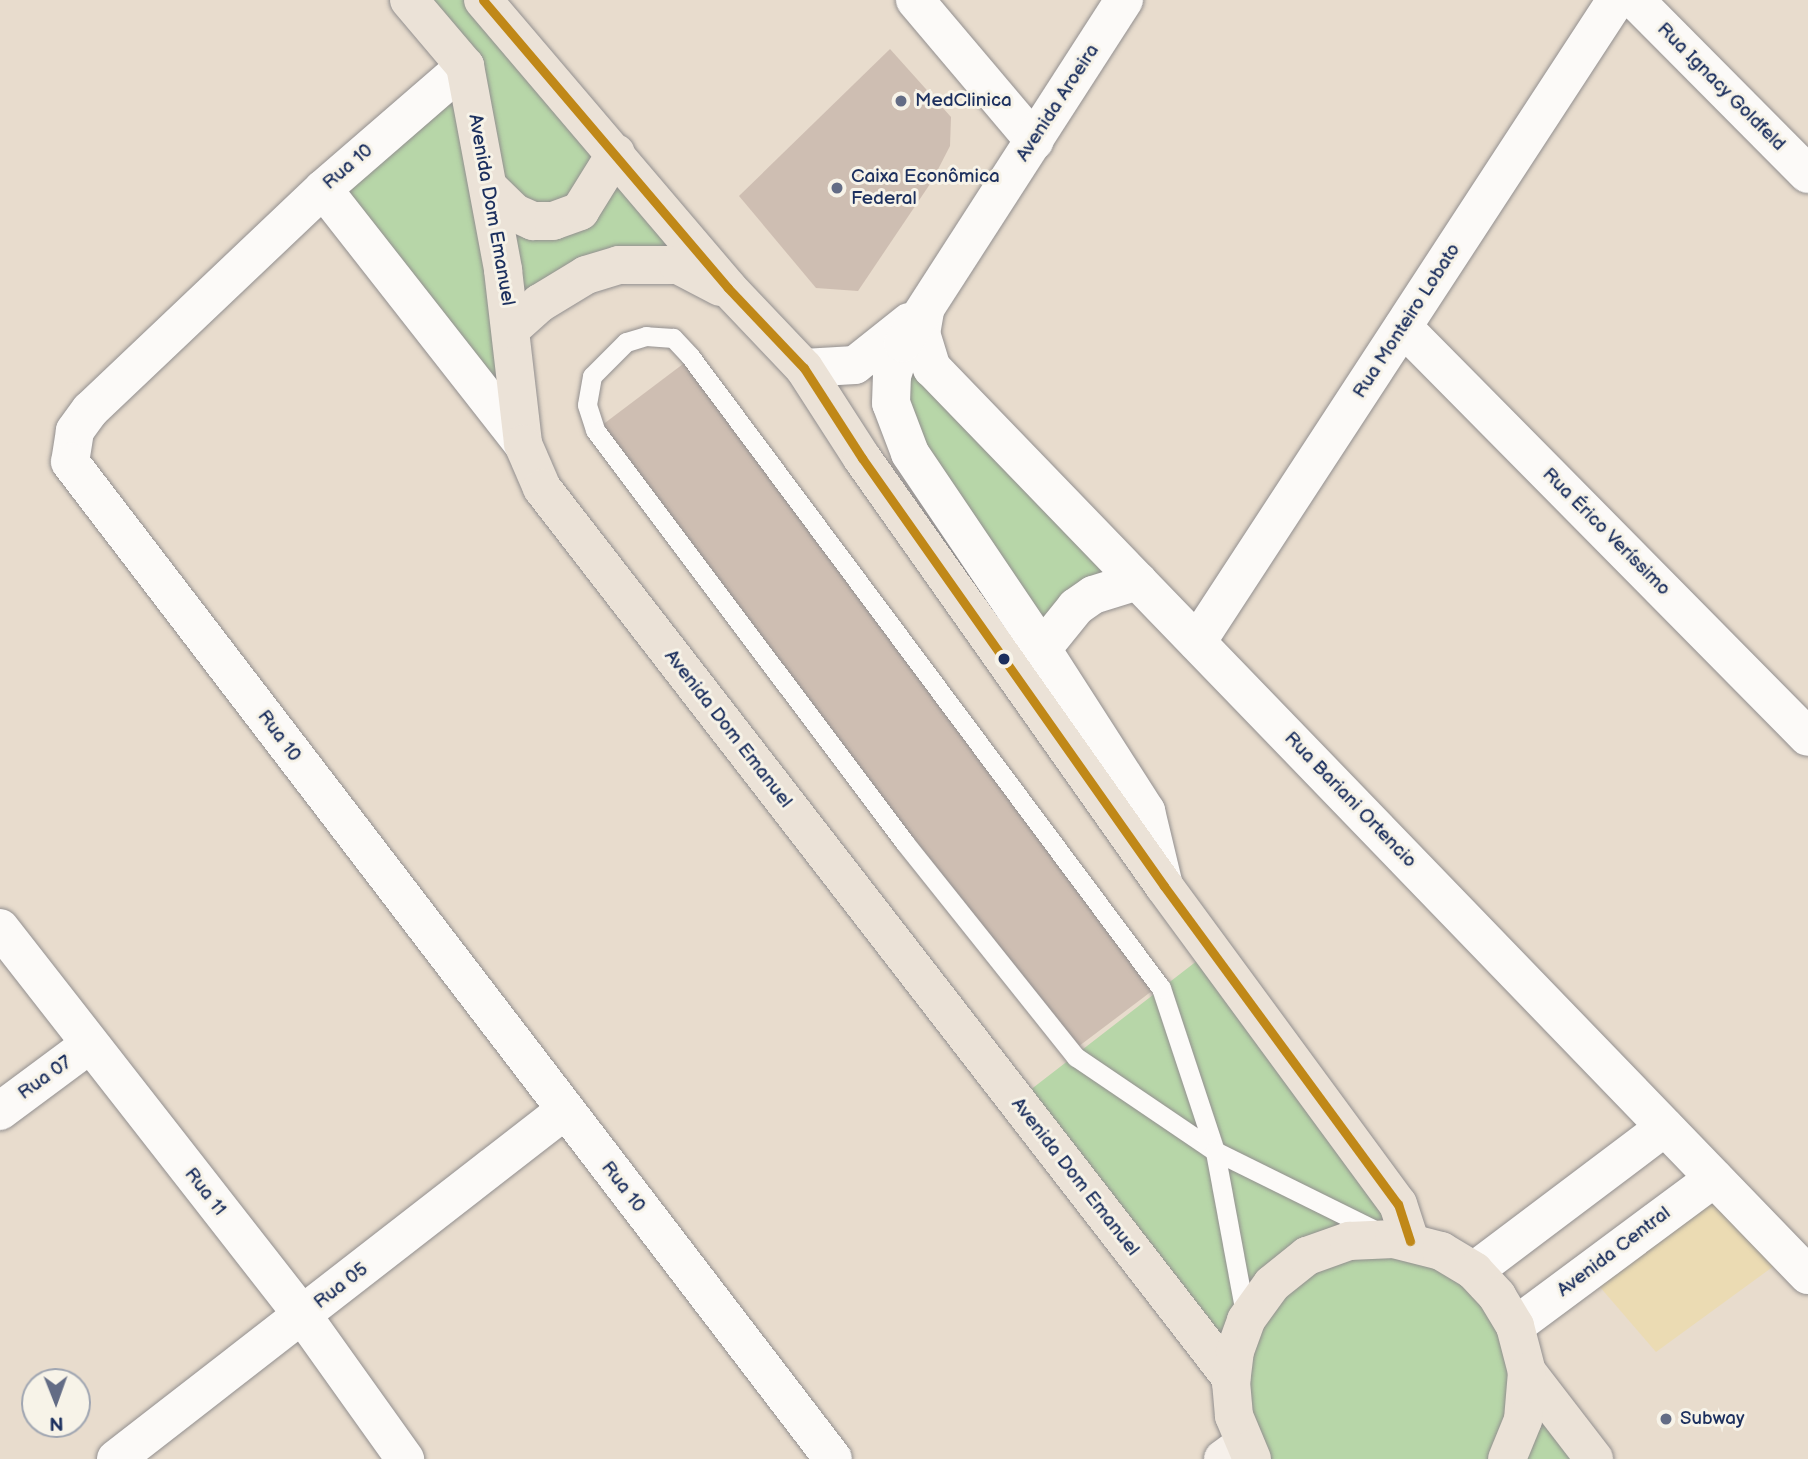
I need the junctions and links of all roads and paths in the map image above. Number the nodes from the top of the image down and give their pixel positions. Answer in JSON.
{"nodes":[{"id":1,"x":409,"y":0,"type":"edge"},
{"id":2,"x":483,"y":0,"type":"edge"},
{"id":3,"x":915,"y":0,"type":"edge"},
{"id":4,"x":1124,"y":0,"type":"edge"},
{"id":5,"x":1616,"y":0,"type":"edge"},
{"id":6,"x":1635,"y":0,"type":"edge"},
{"id":7,"x":465,"y":66,"type":"junction"},
{"id":8,"x":1034,"y":141,"type":"junction"},
{"id":9,"x":616,"y":153,"type":"junction"},
{"id":10,"x":1808,"y":174,"type":"edge"},
{"id":11,"x":323,"y":189,"type":"junction"},
{"id":12,"x":490,"y":189,"type":"junction"},
{"id":13,"x":732,"y":293,"type":"junction"},
{"id":14,"x":925,"y":311,"type":"junction"},
{"id":15,"x":1404,"y":327,"type":"junction"},
{"id":16,"x":511,"y":329,"type":"junction"},
{"id":17,"x":804,"y":368,"type":"junction"},
{"id":18,"x":523,"y":444,"type":"junction"},
{"id":19,"x":1138,"y":581,"type":"junction"},
{"id":20,"x":1197,"y":642,"type":"junction"},
{"id":21,"x":1042,"y":649,"type":"junction"},
{"id":22,"x":1808,"y":737,"type":"edge"},
{"id":23,"x":1164,"y":886,"type":"junction"},
{"id":24,"x":0,"y":928,"type":"edge"},
{"id":25,"x":89,"y":1045,"type":"junction"},
{"id":26,"x":0,"y":1111,"type":"edge"},
{"id":27,"x":564,"y":1111,"type":"junction"},
{"id":28,"x":1665,"y":1127,"type":"junction"},
{"id":29,"x":1215,"y":1151,"type":"junction"},
{"id":30,"x":1714,"y":1178,"type":"junction"},
{"id":31,"x":1402,"y":1240,"type":"junction"},
{"id":32,"x":1474,"y":1271,"type":"junction"},
{"id":33,"x":1808,"y":1275,"type":"edge"},
{"id":34,"x":303,"y":1316,"type":"junction"},
{"id":35,"x":1246,"y":1320,"type":"junction"},
{"id":36,"x":1515,"y":1326,"type":"junction"},
{"id":37,"x":1527,"y":1372,"type":"junction"},
{"id":38,"x":1231,"y":1378,"type":"junction"},
{"id":39,"x":1240,"y":1454,"type":"edge"},
{"id":40,"x":116,"y":1459,"type":"edge"},
{"id":41,"x":405,"y":1459,"type":"edge"},
{"id":42,"x":833,"y":1459,"type":"edge"},
{"id":43,"x":1507,"y":1459,"type":"edge"},
{"id":44,"x":1594,"y":1459,"type":"edge"}],
"edges":[{"from":1,"to":7,"type":"main road","name":"Avenida Dom Emanuel"},
{"from":2,"to":9,"type":"main road"},
{"from":3,"to":8,"type":"street"},
{"from":4,"to":8,"type":"street","name":"Avenida Aroeira"},
{"from":5,"to":15,"type":"street","name":"Rua Monteiro Lobato"},
{"from":6,"to":10,"type":"street","name":"Rua Ignacy Goldfeld"},
{"from":7,"to":11,"type":"street","name":"Rua 10"},
{"from":7,"to":12,"type":"main road","name":"Avenida Dom Emanuel"},
{"from":8,"to":14,"type":"street","name":"Avenida Aroeira"},
{"from":9,"to":12,"type":"main road"},
{"from":9,"to":13,"type":"main road"},
{"from":11,"to":18,"type":"street"},
{"from":11,"to":27,"type":"street","name":"Rua 10"},
{"from":12,"to":16,"type":"main road","name":"Avenida Dom Emanuel"},
{"from":13,"to":16,"type":"main road"},
{"from":13,"to":17,"type":"main road"},
{"from":14,"to":17,"type":"street"},
{"from":14,"to":19,"type":"street","name":"Rua Bariani Ortencio"},
{"from":14,"to":21,"type":"street","name":"Avenida Aroeira"},
{"from":15,"to":20,"type":"street","name":"Rua Monteiro Lobato"},
{"from":15,"to":22,"type":"street","name":"Rua Érico Veríssimo"},
{"from":16,"to":18,"type":"main road","name":"Avenida Dom Emanuel"},
{"from":17,"to":23,"type":"main road"},
{"from":18,"to":38,"type":"main road","name":"Avenida Dom Emanuel"},
{"from":19,"to":20,"type":"street","name":"Rua Bariani Ortencio"},
{"from":19,"to":21,"type":"street"},
{"from":20,"to":28,"type":"street","name":"Rua Bariani Ortencio"},
{"from":21,"to":23,"type":"street","name":"Avenida Aroeira"},
{"from":23,"to":31,"type":"main road"},
{"from":24,"to":25,"type":"street","name":"Rua 11"},
{"from":25,"to":26,"type":"street","name":"Rua 07"},
{"from":25,"to":34,"type":"street","name":"Rua 11"},
{"from":27,"to":34,"type":"street","name":"Rua 05"},
{"from":27,"to":42,"type":"street","name":"Rua 10"},
{"from":28,"to":30,"type":"street","name":"Rua Bariani Ortencio"},
{"from":28,"to":32,"type":"street"},
{"from":29,"to":29,"type":"lane"},
{"from":29,"to":31,"type":"lane"},
{"from":29,"to":35,"type":"lane"},
{"from":30,"to":33,"type":"street","name":"Rua Bariani Ortencio"},
{"from":30,"to":36,"type":"street","name":"Avenida Central"},
{"from":31,"to":32,"type":"main road"},
{"from":31,"to":35,"type":"main road"},
{"from":32,"to":36,"type":"main road"},
{"from":34,"to":40,"type":"street","name":"Rua 05"},
{"from":34,"to":41,"type":"street","name":"Rua 11"},
{"from":35,"to":38,"type":"main road"},
{"from":36,"to":37,"type":"main road"},
{"from":37,"to":43,"type":"main road"},
{"from":37,"to":44,"type":"main road"},
{"from":38,"to":39,"type":"main road"}]}
